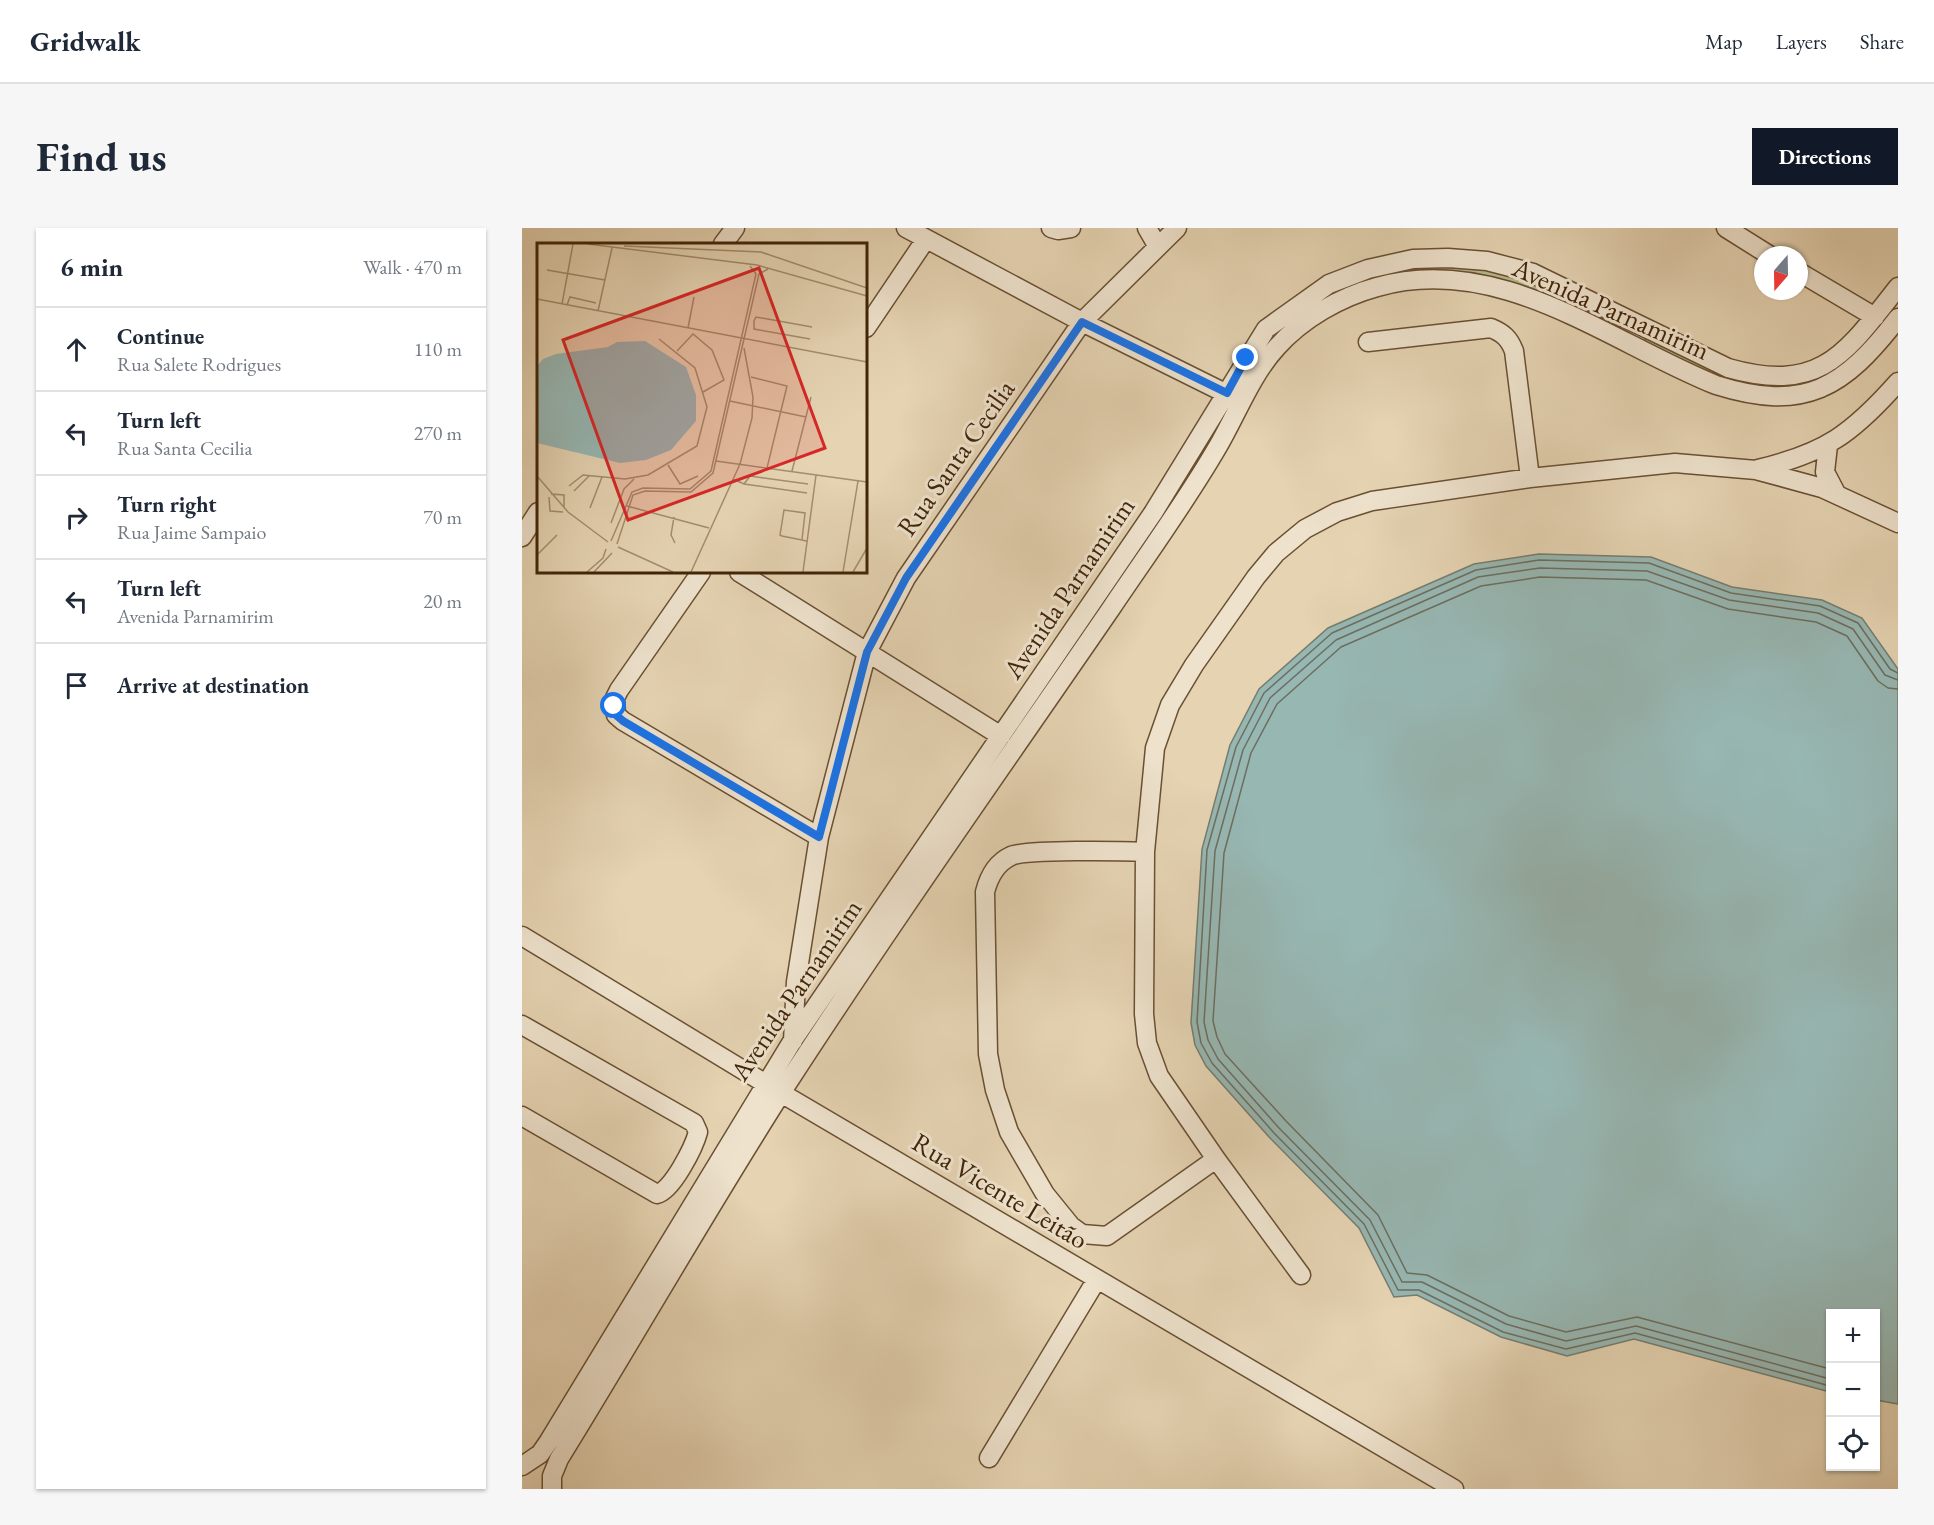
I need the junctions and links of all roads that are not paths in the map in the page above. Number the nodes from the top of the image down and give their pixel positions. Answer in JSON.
{"nodes":[{"id":1,"x":735,"y":228,"type":"edge"},
{"id":2,"x":906,"y":228,"type":"edge"},
{"id":3,"x":1051,"y":228,"type":"edge"},
{"id":4,"x":1071,"y":228,"type":"edge"},
{"id":5,"x":1147,"y":228,"type":"edge"},
{"id":6,"x":1177,"y":228,"type":"edge"},
{"id":7,"x":1726,"y":228,"type":"edge"},
{"id":8,"x":926,"y":239,"type":"junction"},
{"id":9,"x":724,"y":243,"type":"edge"},
{"id":10,"x":1755,"y":246,"type":"edge"},
{"id":11,"x":1158,"y":247,"type":"junction"},
{"id":12,"x":1808,"y":277,"type":"edge"},
{"id":13,"x":1898,"y":287,"type":"edge"},
{"id":14,"x":1875,"y":317,"type":"junction"},
{"id":15,"x":1898,"y":318,"type":"edge"},
{"id":16,"x":1082,"y":322,"type":"junction"},
{"id":17,"x":1637,"y":324,"type":"junction"},
{"id":18,"x":867,"y":327,"type":"edge"},
{"id":19,"x":1368,"y":342,"type":"dead end"},
{"id":20,"x":1628,"y":344,"type":"junction"},
{"id":21,"x":1898,"y":382,"type":"edge"},
{"id":22,"x":1227,"y":393,"type":"junction"},
{"id":23,"x":1828,"y":445,"type":"junction"},
{"id":24,"x":1756,"y":470,"type":"junction"},
{"id":25,"x":1530,"y":478,"type":"junction"},
{"id":26,"x":1837,"y":495,"type":"junction"},
{"id":27,"x":537,"y":514,"type":"edge"},
{"id":28,"x":1898,"y":523,"type":"edge"},
{"id":29,"x":522,"y":537,"type":"edge"},
{"id":30,"x":700,"y":573,"type":"edge"},
{"id":31,"x":741,"y":573,"type":"edge"},
{"id":32,"x":867,"y":652,"type":"junction"},
{"id":33,"x":1001,"y":736,"type":"junction"},
{"id":34,"x":819,"y":837,"type":"junction"},
{"id":35,"x":1145,"y":852,"type":"junction"},
{"id":36,"x":522,"y":936,"type":"edge"},
{"id":37,"x":522,"y":1024,"type":"edge"},
{"id":38,"x":793,"y":1040,"type":"junction"},
{"id":39,"x":793,"y":1075,"type":"junction"},
{"id":40,"x":773,"y":1089,"type":"junction"},
{"id":41,"x":522,"y":1116,"type":"edge"},
{"id":42,"x":1216,"y":1159,"type":"junction"},
{"id":43,"x":677,"y":1175,"type":"junction"},
{"id":44,"x":701,"y":1190,"type":"junction"},
{"id":45,"x":1301,"y":1275,"type":"dead end"},
{"id":46,"x":1097,"y":1280,"type":"junction"},
{"id":47,"x":617,"y":1348,"type":"junction"},
{"id":48,"x":988,"y":1458,"type":"dead end"},
{"id":49,"x":522,"y":1466,"type":"edge"},
{"id":50,"x":552,"y":1489,"type":"edge"},
{"id":51,"x":1454,"y":1489,"type":"edge"}],
"edges":[{"from":1,"to":9,"type":"street"},
{"from":2,"to":8,"type":"street"},
{"from":3,"to":4,"type":"street"},
{"from":5,"to":11,"type":"street"},
{"from":6,"to":11,"type":"street","name":"Rua Santa Cecilia"},
{"from":7,"to":10,"type":"street"},
{"from":8,"to":16,"type":"street"},
{"from":8,"to":18,"type":"street"},
{"from":11,"to":16,"type":"street","name":"Rua Santa Cecilia"},
{"from":12,"to":14,"type":"street"},
{"from":13,"to":14,"type":"street","name":"Avenida Parnamirim"},
{"from":14,"to":17,"type":"street","name":"Avenida Parnamirim"},
{"from":15,"to":20,"type":"street","name":"Avenida Parnamirim"},
{"from":16,"to":22,"type":"street"},
{"from":16,"to":32,"type":"street","name":"Rua Santa Cecilia"},
{"from":17,"to":20,"type":"street"},
{"from":17,"to":22,"type":"street","name":"Avenida Parnamirim"},
{"from":19,"to":25,"type":"street"},
{"from":20,"to":39,"type":"street","name":"Avenida Parnamirim"},
{"from":21,"to":23,"type":"street"},
{"from":22,"to":33,"type":"street","name":"Avenida Parnamirim"},
{"from":23,"to":24,"type":"street"},
{"from":23,"to":26,"type":"street"},
{"from":24,"to":25,"type":"street"},
{"from":24,"to":26,"type":"street"},
{"from":25,"to":35,"type":"street"},
{"from":26,"to":28,"type":"street"},
{"from":27,"to":29,"type":"street"},
{"from":30,"to":34,"type":"street"},
{"from":31,"to":32,"type":"street"},
{"from":32,"to":33,"type":"street"},
{"from":32,"to":34,"type":"street","name":"Rua Santa Cecilia"},
{"from":33,"to":38,"type":"street","name":"Avenida Parnamirim"},
{"from":34,"to":38,"type":"street","name":"Rua Santa Cecilia"},
{"from":35,"to":42,"type":"street"},
{"from":35,"to":42,"type":"street"},
{"from":36,"to":40,"type":"street","name":"Rua Vicente Leitão"},
{"from":37,"to":43,"type":"street"},
{"from":38,"to":39,"type":"street","name":"Rua Santa Cecilia"},
{"from":38,"to":40,"type":"street","name":"Avenida Parnamirim"},
{"from":39,"to":40,"type":"street","name":"Avenida Parnamirim"},
{"from":40,"to":44,"type":"street","name":"Avenida Parnamirim"},
{"from":40,"to":46,"type":"street","name":"Rua Vicente Leitão"},
{"from":40,"to":47,"type":"street","name":"Avenida Parnamirim"},
{"from":41,"to":43,"type":"street"},
{"from":42,"to":45,"type":"street"},
{"from":43,"to":44,"type":"street"},
{"from":44,"to":47,"type":"street","name":"Avenida Parnamirim"},
{"from":46,"to":48,"type":"street"},
{"from":46,"to":51,"type":"street","name":"Rua Vicente Leitão"},
{"from":47,"to":49,"type":"street","name":"Avenida Parnamirim"},
{"from":47,"to":50,"type":"street","name":"Avenida Parnamirim"}]}
